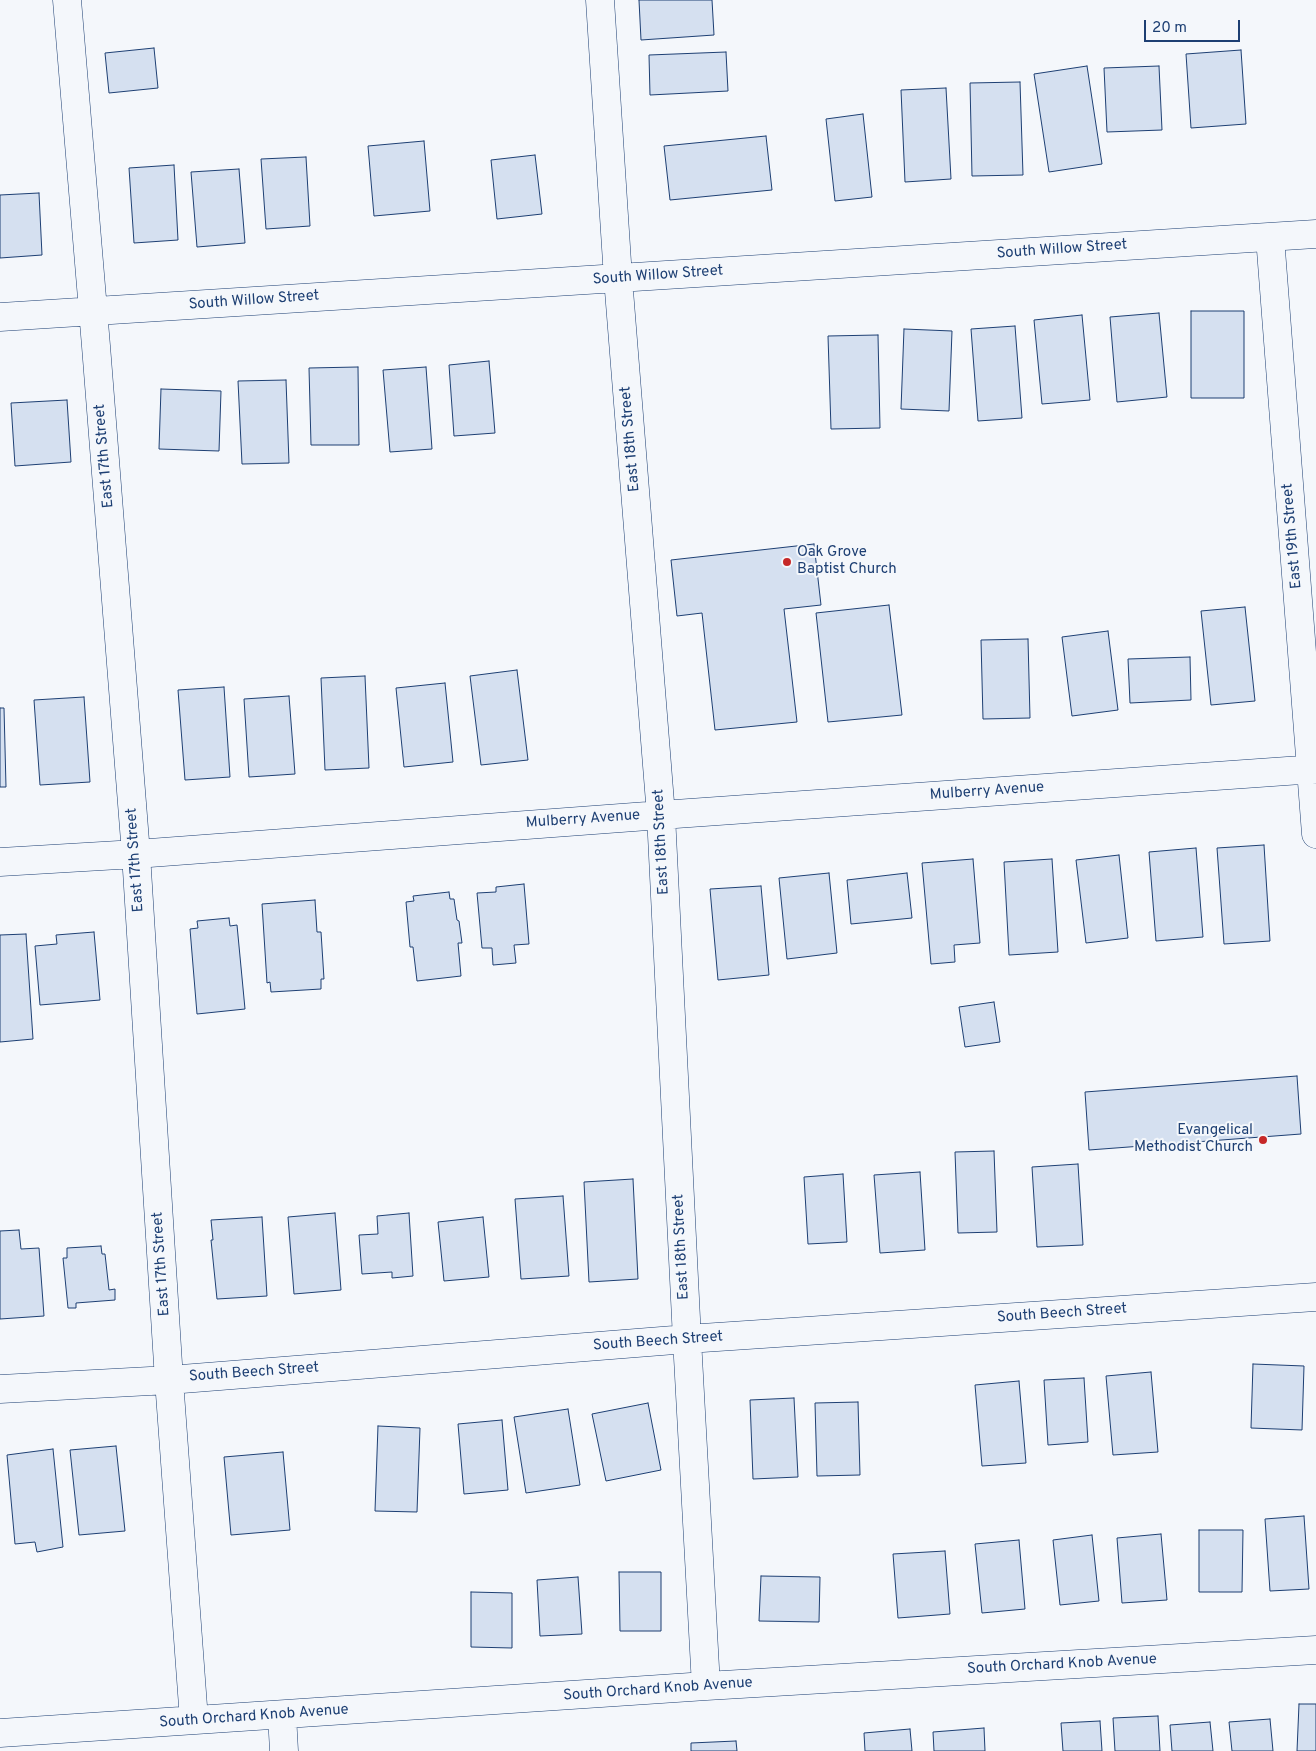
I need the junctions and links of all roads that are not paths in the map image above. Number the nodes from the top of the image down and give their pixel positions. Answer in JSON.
{"nodes":[{"id":1,"x":67,"y":0,"type":"edge"},
{"id":2,"x":600,"y":0,"type":"edge"},
{"id":3,"x":1316,"y":234,"type":"edge"},
{"id":4,"x":1270,"y":237,"type":"junction"},
{"id":5,"x":618,"y":278,"type":"junction"},
{"id":6,"x":93,"y":311,"type":"junction"},
{"id":7,"x":0,"y":317,"type":"edge"},
{"id":8,"x":1314,"y":770,"type":"edge"},
{"id":9,"x":661,"y":815,"type":"junction"},
{"id":10,"x":1316,"y":834,"type":"edge"},
{"id":11,"x":136,"y":854,"type":"junction"},
{"id":12,"x":0,"y":862,"type":"edge"},
{"id":13,"x":1316,"y":1297,"type":"edge"},
{"id":14,"x":687,"y":1339,"type":"junction"},
{"id":15,"x":169,"y":1380,"type":"junction"},
{"id":16,"x":0,"y":1389,"type":"edge"},
{"id":17,"x":1316,"y":1650,"type":"edge"},
{"id":18,"x":706,"y":1686,"type":"junction"},
{"id":19,"x":282,"y":1715,"type":"junction"},
{"id":20,"x":194,"y":1720,"type":"junction"},
{"id":21,"x":0,"y":1733,"type":"edge"},
{"id":22,"x":284,"y":1751,"type":"edge"}],
"edges":[{"from":1,"to":6,"type":"street","name":"East 17th Street"},
{"from":2,"to":5,"type":"street","name":"East 18th Street"},
{"from":3,"to":4,"type":"street","name":"South Willow Street"},
{"from":4,"to":5,"type":"street","name":"South Willow Street"},
{"from":4,"to":8,"type":"street","name":"East 19th Street"},
{"from":5,"to":6,"type":"street","name":"South Willow Street"},
{"from":5,"to":9,"type":"street","name":"East 18th Street"},
{"from":6,"to":7,"type":"street","name":"South Willow Street"},
{"from":6,"to":11,"type":"street","name":"East 17th Street"},
{"from":8,"to":9,"type":"street","name":"Mulberry Avenue"},
{"from":8,"to":10,"type":"street","name":"East 19th Street"},
{"from":9,"to":11,"type":"street","name":"Mulberry Avenue"},
{"from":9,"to":14,"type":"street","name":"East 18th Street"},
{"from":11,"to":12,"type":"street","name":"Mulberry Avenue"},
{"from":11,"to":15,"type":"street","name":"East 17th Street"},
{"from":13,"to":14,"type":"street","name":"South Beech Street"},
{"from":14,"to":15,"type":"street","name":"South Beech Street"},
{"from":14,"to":18,"type":"street","name":"East 18th Street"},
{"from":15,"to":16,"type":"street","name":"South Beech Street"},
{"from":15,"to":20,"type":"street","name":"East 17th Street"},
{"from":17,"to":18,"type":"street","name":"South Orchard Knob Avenue"},
{"from":18,"to":19,"type":"street","name":"South Orchard Knob Avenue"},
{"from":19,"to":20,"type":"street","name":"South Orchard Knob Avenue"},
{"from":19,"to":22,"type":"street"},
{"from":20,"to":21,"type":"street","name":"South Orchard Knob Avenue"}]}
